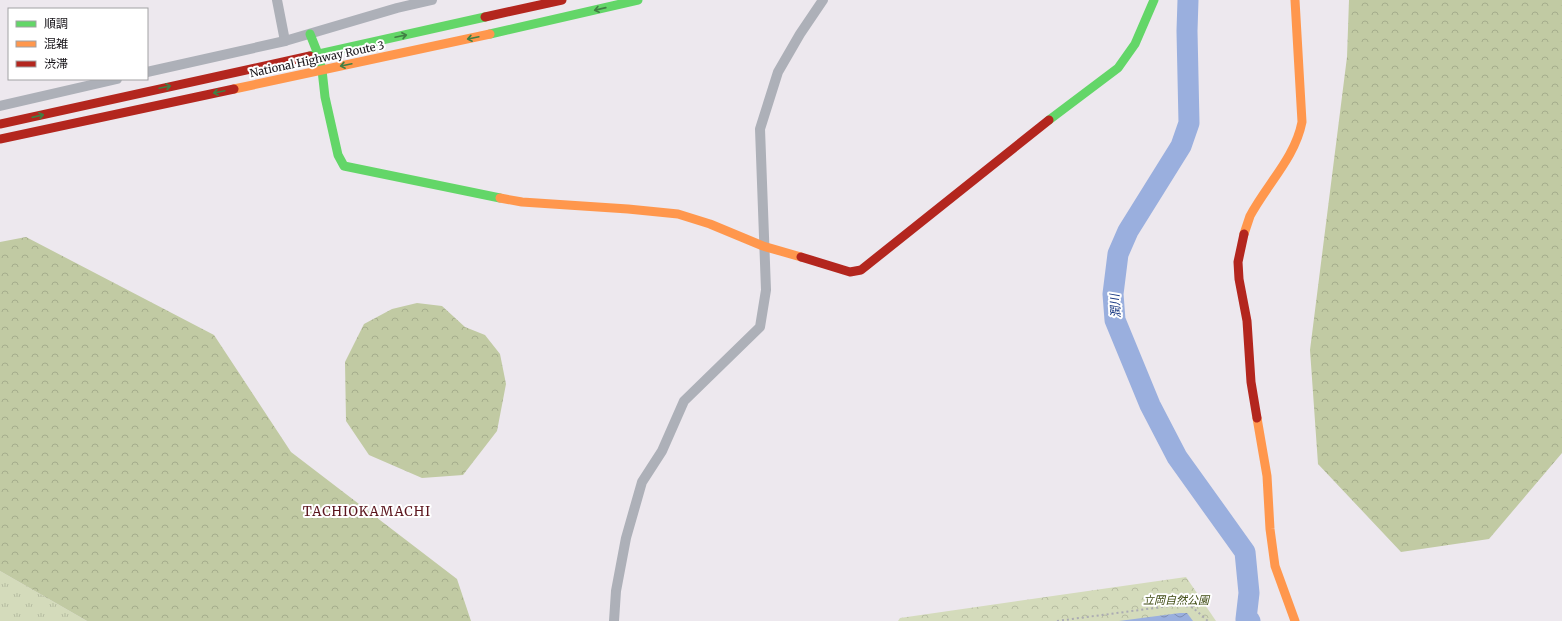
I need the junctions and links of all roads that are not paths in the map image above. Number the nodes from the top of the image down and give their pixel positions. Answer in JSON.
{"nodes":[{"id":1,"x":277,"y":0,"type":"edge"},
{"id":2,"x":432,"y":0,"type":"edge"},
{"id":3,"x":562,"y":0,"type":"edge"},
{"id":4,"x":638,"y":0,"type":"edge"},
{"id":5,"x":823,"y":0,"type":"edge"},
{"id":6,"x":1154,"y":0,"type":"edge"},
{"id":7,"x":1295,"y":0,"type":"edge"},
{"id":8,"x":310,"y":34,"type":"junction"},
{"id":9,"x":285,"y":41,"type":"junction"},
{"id":10,"x":318,"y":54,"type":"junction"},
{"id":11,"x":322,"y":70,"type":"junction"},
{"id":12,"x":148,"y":72,"type":"edge"},
{"id":13,"x":113,"y":80,"type":"edge"},
{"id":14,"x":0,"y":106,"type":"edge"},
{"id":15,"x":0,"y":124,"type":"edge"},
{"id":16,"x":0,"y":139,"type":"edge"},
{"id":17,"x":763,"y":246,"type":"junction"},
{"id":18,"x":614,"y":621,"type":"edge"},
{"id":19,"x":1295,"y":621,"type":"edge"}],
"edges":[{"from":1,"to":9,"type":"street"},
{"from":2,"to":8,"type":"street"},
{"from":10,"to":3,"type":"main road","name":"National Highway Route 3","one_way":true},
{"from":4,"to":11,"type":"main road","name":"National Highway Route 3","one_way":true},
{"from":5,"to":17,"type":"street"},
{"from":6,"to":17,"type":"main road"},
{"from":7,"to":19,"type":"main road"},
{"from":8,"to":9,"type":"street"},
{"from":8,"to":10,"type":"main road"},
{"from":9,"to":12,"type":"street"},
{"from":10,"to":11,"type":"main road"},
{"from":15,"to":10,"type":"main road","name":"National Highway Route 3","one_way":true},
{"from":11,"to":16,"type":"main road","name":"National Highway Route 3","one_way":true},
{"from":11,"to":17,"type":"main road"},
{"from":13,"to":14,"type":"street"},
{"from":17,"to":18,"type":"street"}]}
